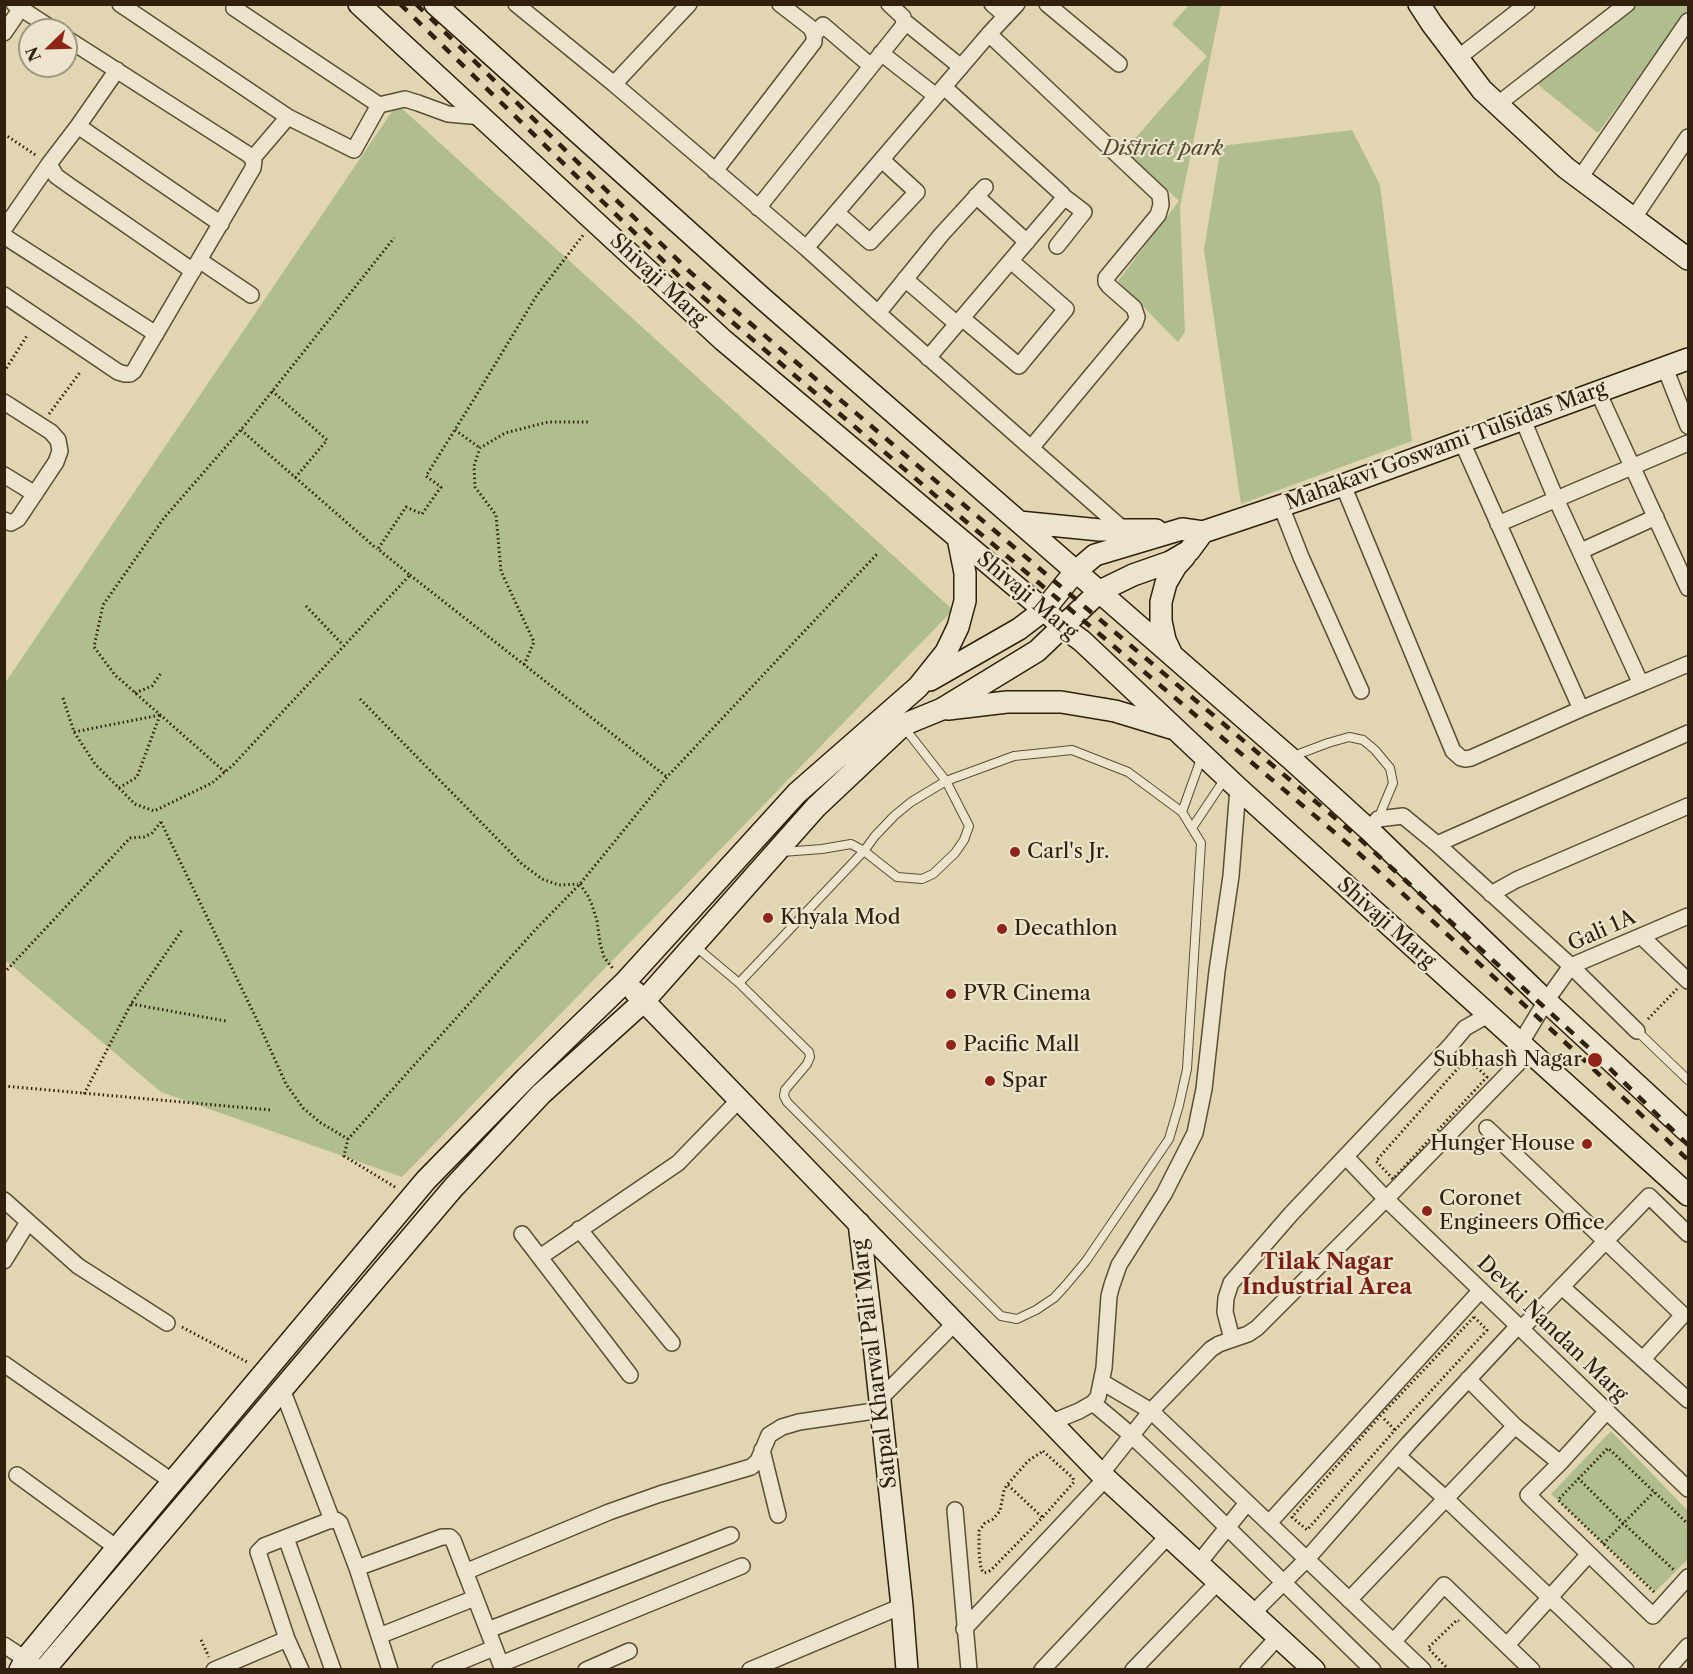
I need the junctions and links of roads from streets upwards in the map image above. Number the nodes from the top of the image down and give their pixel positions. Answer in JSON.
{"nodes":[{"id":1,"x":120,"y":4,"type":"edge"},
{"id":2,"x":235,"y":4,"type":"edge"},
{"id":3,"x":516,"y":4,"type":"edge"},
{"id":4,"x":689,"y":4,"type":"edge"},
{"id":5,"x":780,"y":4,"type":"edge"},
{"id":6,"x":889,"y":4,"type":"edge"},
{"id":7,"x":992,"y":4,"type":"edge"},
{"id":8,"x":1017,"y":4,"type":"edge"},
{"id":9,"x":1047,"y":4,"type":"edge"},
{"id":10,"x":1527,"y":4,"type":"edge"},
{"id":11,"x":1627,"y":4,"type":"edge"},
{"id":12,"x":20,"y":6,"type":"edge"},
{"id":13,"x":1426,"y":7,"type":"edge"},
{"id":14,"x":370,"y":8,"type":"edge"},
{"id":15,"x":445,"y":9,"type":"edge"},
{"id":16,"x":1006,"y":16,"type":"junction"},
{"id":17,"x":37,"y":18,"type":"edge"},
{"id":18,"x":904,"y":21,"type":"junction"},
{"id":19,"x":1689,"y":21,"type":"edge"},
{"id":20,"x":4,"y":33,"type":"edge"},
{"id":21,"x":814,"y":34,"type":"junction"},
{"id":22,"x":989,"y":34,"type":"junction"},
{"id":23,"x":78,"y":46,"type":"edge"},
{"id":24,"x":881,"y":53,"type":"junction"},
{"id":25,"x":1458,"y":58,"type":"junction"},
{"id":26,"x":1119,"y":64,"type":"dead end"},
{"id":27,"x":871,"y":66,"type":"junction"},
{"id":28,"x":961,"y":67,"type":"junction"},
{"id":29,"x":117,"y":70,"type":"junction"},
{"id":30,"x":614,"y":84,"type":"junction"},
{"id":31,"x":940,"y":92,"type":"junction"},
{"id":32,"x":1497,"y":104,"type":"junction"},
{"id":33,"x":380,"y":105,"type":"junction"},
{"id":34,"x":288,"y":117,"type":"junction"},
{"id":35,"x":482,"y":117,"type":"junction"},
{"id":36,"x":78,"y":126,"type":"junction"},
{"id":37,"x":1689,"y":137,"type":"edge"},
{"id":38,"x":253,"y":158,"type":"junction"},
{"id":39,"x":882,"y":160,"type":"junction"},
{"id":40,"x":49,"y":164,"type":"junction"},
{"id":41,"x":715,"y":171,"type":"junction"},
{"id":42,"x":1580,"y":178,"type":"junction"},
{"id":43,"x":1063,"y":195,"type":"junction"},
{"id":44,"x":758,"y":208,"type":"junction"},
{"id":45,"x":837,"y":213,"type":"junction"},
{"id":46,"x":1633,"y":219,"type":"junction"},
{"id":47,"x":221,"y":224,"type":"junction"},
{"id":48,"x":4,"y":229,"type":"edge"},
{"id":49,"x":4,"y":236,"type":"edge"},
{"id":50,"x":1027,"y":242,"type":"junction"},
{"id":51,"x":1057,"y":246,"type":"dead end"},
{"id":52,"x":806,"y":248,"type":"junction"},
{"id":53,"x":1686,"y":250,"type":"edge"},
{"id":54,"x":1011,"y":261,"type":"junction"},
{"id":55,"x":196,"y":266,"type":"junction"},
{"id":56,"x":905,"y":279,"type":"junction"},
{"id":57,"x":4,"y":295,"type":"edge"},
{"id":58,"x":250,"y":295,"type":"dead end"},
{"id":59,"x":878,"y":313,"type":"junction"},
{"id":60,"x":960,"y":321,"type":"junction"},
{"id":61,"x":156,"y":334,"type":"junction"},
{"id":62,"x":928,"y":358,"type":"junction"},
{"id":63,"x":1689,"y":359,"type":"edge"},
{"id":64,"x":1665,"y":368,"type":"junction"},
{"id":65,"x":1598,"y":392,"type":"junction"},
{"id":66,"x":4,"y":402,"type":"edge"},
{"id":67,"x":1523,"y":420,"type":"junction"},
{"id":68,"x":1689,"y":426,"type":"edge"},
{"id":69,"x":1462,"y":442,"type":"junction"},
{"id":70,"x":1689,"y":443,"type":"edge"},
{"id":71,"x":1031,"y":448,"type":"junction"},
{"id":72,"x":1633,"y":467,"type":"junction"},
{"id":73,"x":4,"y":475,"type":"edge"},
{"id":74,"x":1344,"y":485,"type":"junction"},
{"id":75,"x":34,"y":494,"type":"junction"},
{"id":76,"x":1556,"y":499,"type":"junction"},
{"id":77,"x":1281,"y":506,"type":"junction"},
{"id":78,"x":1656,"y":517,"type":"junction"},
{"id":79,"x":4,"y":520,"type":"edge"},
{"id":80,"x":1018,"y":522,"type":"junction"},
{"id":81,"x":1498,"y":524,"type":"junction"},
{"id":82,"x":1182,"y":529,"type":"junction"},
{"id":83,"x":1124,"y":530,"type":"junction"},
{"id":84,"x":1203,"y":532,"type":"junction"},
{"id":85,"x":958,"y":538,"type":"junction"},
{"id":86,"x":1189,"y":551,"type":"junction"},
{"id":87,"x":1581,"y":551,"type":"junction"},
{"id":88,"x":1075,"y":572,"type":"junction"},
{"id":89,"x":1689,"y":588,"type":"edge"},
{"id":90,"x":1100,"y":591,"type":"junction"},
{"id":91,"x":1044,"y":610,"type":"junction"},
{"id":92,"x":1063,"y":627,"type":"junction"},
{"id":93,"x":1174,"y":658,"type":"junction"},
{"id":94,"x":1689,"y":664,"type":"edge"},
{"id":95,"x":1641,"y":684,"type":"junction"},
{"id":96,"x":918,"y":687,"type":"junction"},
{"id":97,"x":1361,"y":691,"type":"dead end"},
{"id":98,"x":1581,"y":709,"type":"junction"},
{"id":99,"x":942,"y":710,"type":"junction"},
{"id":100,"x":1174,"y":729,"type":"junction"},
{"id":101,"x":1689,"y":733,"type":"edge"},
{"id":102,"x":1232,"y":783,"type":"junction"},
{"id":103,"x":1689,"y":806,"type":"edge"},
{"id":104,"x":1373,"y":824,"type":"junction"},
{"id":105,"x":1437,"y":844,"type":"junction"},
{"id":106,"x":1491,"y":894,"type":"junction"},
{"id":107,"x":1689,"y":916,"type":"edge"},
{"id":108,"x":1641,"y":936,"type":"junction"},
{"id":109,"x":1571,"y":966,"type":"junction"},
{"id":110,"x":625,"y":982,"type":"junction"},
{"id":111,"x":1685,"y":983,"type":"edge"},
{"id":112,"x":644,"y":1000,"type":"junction"},
{"id":113,"x":1546,"y":1001,"type":"junction"},
{"id":114,"x":1488,"y":1016,"type":"junction"},
{"id":115,"x":1637,"y":1031,"type":"road end"},
{"id":116,"x":1524,"y":1048,"type":"junction"},
{"id":117,"x":740,"y":1100,"type":"junction"},
{"id":118,"x":1487,"y":1128,"type":"dead end"},
{"id":119,"x":1689,"y":1132,"type":"edge"},
{"id":120,"x":1346,"y":1157,"type":"junction"},
{"id":121,"x":1689,"y":1195,"type":"edge"},
{"id":122,"x":1386,"y":1199,"type":"junction"},
{"id":123,"x":4,"y":1200,"type":"edge"},
{"id":124,"x":28,"y":1222,"type":"junction"},
{"id":125,"x":859,"y":1223,"type":"junction"},
{"id":126,"x":579,"y":1229,"type":"junction"},
{"id":127,"x":522,"y":1234,"type":"dead end"},
{"id":128,"x":1689,"y":1234,"type":"edge"},
{"id":129,"x":1606,"y":1241,"type":"junction"},
{"id":130,"x":540,"y":1257,"type":"junction"},
{"id":131,"x":4,"y":1261,"type":"edge"},
{"id":132,"x":1562,"y":1287,"type":"junction"},
{"id":133,"x":1481,"y":1290,"type":"junction"},
{"id":134,"x":955,"y":1323,"type":"junction"},
{"id":135,"x":174,"y":1325,"type":"road end"},
{"id":136,"x":1520,"y":1328,"type":"junction"},
{"id":137,"x":1232,"y":1339,"type":"junction"},
{"id":138,"x":672,"y":1343,"type":"dead end"},
{"id":139,"x":1643,"y":1359,"type":"junction"},
{"id":140,"x":4,"y":1364,"type":"edge"},
{"id":141,"x":630,"y":1375,"type":"dead end"},
{"id":142,"x":1468,"y":1379,"type":"junction"},
{"id":143,"x":1102,"y":1382,"type":"junction"},
{"id":144,"x":282,"y":1389,"type":"junction"},
{"id":145,"x":1689,"y":1400,"type":"edge"},
{"id":146,"x":1093,"y":1403,"type":"junction"},
{"id":147,"x":880,"y":1405,"type":"junction"},
{"id":148,"x":1151,"y":1411,"type":"junction"},
{"id":149,"x":1607,"y":1411,"type":"junction"},
{"id":150,"x":1052,"y":1422,"type":"junction"},
{"id":151,"x":1515,"y":1426,"type":"junction"},
{"id":152,"x":1131,"y":1435,"type":"junction"},
{"id":153,"x":762,"y":1450,"type":"junction"},
{"id":154,"x":1398,"y":1456,"type":"junction"},
{"id":155,"x":1560,"y":1463,"type":"junction"},
{"id":156,"x":17,"y":1475,"type":"dead end"},
{"id":157,"x":1103,"y":1476,"type":"junction"},
{"id":158,"x":173,"y":1482,"type":"junction"},
{"id":159,"x":1689,"y":1489,"type":"edge"},
{"id":160,"x":1445,"y":1498,"type":"junction"},
{"id":161,"x":1247,"y":1503,"type":"junction"},
{"id":162,"x":955,"y":1510,"type":"dead end"},
{"id":163,"x":778,"y":1515,"type":"dead end"},
{"id":164,"x":332,"y":1520,"type":"junction"},
{"id":165,"x":1269,"y":1523,"type":"junction"},
{"id":166,"x":1227,"y":1527,"type":"junction"},
{"id":167,"x":731,"y":1534,"type":"dead end"},
{"id":168,"x":1168,"y":1536,"type":"junction"},
{"id":169,"x":286,"y":1538,"type":"junction"},
{"id":170,"x":117,"y":1548,"type":"junction"},
{"id":171,"x":1589,"y":1554,"type":"junction"},
{"id":172,"x":1306,"y":1560,"type":"junction"},
{"id":173,"x":1198,"y":1564,"type":"junction"},
{"id":174,"x":741,"y":1566,"type":"dead end"},
{"id":175,"x":357,"y":1568,"type":"junction"},
{"id":176,"x":465,"y":1572,"type":"junction"},
{"id":177,"x":1684,"y":1579,"type":"edge"},
{"id":178,"x":1218,"y":1582,"type":"junction"},
{"id":179,"x":1282,"y":1582,"type":"junction"},
{"id":180,"x":1550,"y":1597,"type":"junction"},
{"id":181,"x":475,"y":1598,"type":"junction"},
{"id":182,"x":1350,"y":1600,"type":"junction"},
{"id":183,"x":902,"y":1606,"type":"junction"},
{"id":184,"x":1252,"y":1614,"type":"junction"},
{"id":185,"x":964,"y":1629,"type":"junction"},
{"id":186,"x":488,"y":1630,"type":"junction"},
{"id":187,"x":379,"y":1636,"type":"junction"},
{"id":188,"x":1278,"y":1637,"type":"junction"},
{"id":189,"x":287,"y":1639,"type":"junction"},
{"id":190,"x":1394,"y":1641,"type":"junction"},
{"id":191,"x":4,"y":1645,"type":"edge"},
{"id":192,"x":1506,"y":1645,"type":"junction"},
{"id":193,"x":1689,"y":1646,"type":"edge"},
{"id":194,"x":494,"y":1648,"type":"junction"},
{"id":195,"x":629,"y":1651,"type":"dead end"},
{"id":196,"x":1683,"y":1663,"type":"edge"},
{"id":197,"x":33,"y":1667,"type":"edge"},
{"id":198,"x":502,"y":1667,"type":"edge"},
{"id":199,"x":214,"y":1670,"type":"edge"},
{"id":200,"x":301,"y":1670,"type":"edge"},
{"id":201,"x":333,"y":1670,"type":"edge"},
{"id":202,"x":390,"y":1670,"type":"edge"},
{"id":203,"x":440,"y":1670,"type":"edge"},
{"id":204,"x":586,"y":1670,"type":"edge"},
{"id":205,"x":750,"y":1670,"type":"edge"},
{"id":206,"x":907,"y":1670,"type":"edge"},
{"id":207,"x":969,"y":1670,"type":"edge"},
{"id":208,"x":1041,"y":1670,"type":"edge"},
{"id":209,"x":1133,"y":1670,"type":"edge"},
{"id":210,"x":1248,"y":1670,"type":"edge"},
{"id":211,"x":1314,"y":1670,"type":"edge"},
{"id":212,"x":1373,"y":1670,"type":"edge"},
{"id":213,"x":1423,"y":1670,"type":"edge"},
{"id":214,"x":1532,"y":1670,"type":"edge"},
{"id":215,"x":1626,"y":1670,"type":"edge"},
{"id":216,"x":1667,"y":1670,"type":"edge"}],
"edges":[{"from":1,"to":34,"type":"street"},
{"from":2,"to":33,"type":"street"},
{"from":3,"to":30,"type":"street"},
{"from":4,"to":30,"type":"street"},
{"from":5,"to":21,"type":"street"},
{"from":6,"to":18,"type":"street"},
{"from":7,"to":16,"type":"street"},
{"from":8,"to":16,"type":"street"},
{"from":9,"to":26,"type":"street"},
{"from":10,"to":25,"type":"street"},
{"from":11,"to":32,"type":"street"},
{"from":12,"to":17,"type":"street"},
{"from":12,"to":20,"type":"street"},
{"from":13,"to":25,"type":"street"},
{"from":14,"to":35,"type":"street","name":"Shivaji Marg"},
{"from":15,"to":80,"type":"street"},
{"from":16,"to":22,"type":"street"},
{"from":18,"to":24,"type":"street"},
{"from":18,"to":28,"type":"street"},
{"from":19,"to":42,"type":"street"},
{"from":21,"to":27,"type":"street"},
{"from":21,"to":41,"type":"street"},
{"from":22,"to":28,"type":"street"},
{"from":22,"to":71,"type":"street"},
{"from":23,"to":29,"type":"street"},
{"from":24,"to":27,"type":"street"},
{"from":24,"to":31,"type":"street"},
{"from":25,"to":32,"type":"street"},
{"from":27,"to":44,"type":"street"},
{"from":28,"to":31,"type":"street"},
{"from":29,"to":36,"type":"street"},
{"from":29,"to":38,"type":"street"},
{"from":30,"to":41,"type":"street"},
{"from":31,"to":39,"type":"street"},
{"from":31,"to":43,"type":"street"},
{"from":32,"to":42,"type":"street"},
{"from":33,"to":34,"type":"street"},
{"from":33,"to":35,"type":"street"},
{"from":34,"to":38,"type":"street"},
{"from":35,"to":85,"type":"street","name":"Shivaji Marg"},
{"from":36,"to":40,"type":"street"},
{"from":36,"to":47,"type":"street"},
{"from":37,"to":46,"type":"street"},
{"from":38,"to":47,"type":"street"},
{"from":39,"to":45,"type":"street"},
{"from":39,"to":45,"type":"street"},
{"from":40,"to":48,"type":"street"},
{"from":40,"to":55,"type":"street"},
{"from":41,"to":44,"type":"street"},
{"from":42,"to":46,"type":"street"},
{"from":43,"to":50,"type":"street"},
{"from":43,"to":51,"type":"street"},
{"from":44,"to":52,"type":"street"},
{"from":45,"to":52,"type":"street"},
{"from":46,"to":53,"type":"street"},
{"from":47,"to":55,"type":"street"},
{"from":49,"to":61,"type":"street"},
{"from":50,"to":54,"type":"street"},
{"from":50,"to":56,"type":"street"},
{"from":52,"to":59,"type":"street"},
{"from":54,"to":60,"type":"street"},
{"from":54,"to":60,"type":"street"},
{"from":55,"to":58,"type":"street"},
{"from":55,"to":61,"type":"street"},
{"from":56,"to":59,"type":"street"},
{"from":56,"to":60,"type":"street"},
{"from":57,"to":61,"type":"street"},
{"from":59,"to":62,"type":"street"},
{"from":60,"to":62,"type":"street"},
{"from":62,"to":71,"type":"street"},
{"from":63,"to":64,"type":"street","name":"Mahakavi Goswami Tulsidas Marg"},
{"from":64,"to":65,"type":"street","name":"Mahakavi Goswami Tulsidas Marg"},
{"from":64,"to":68,"type":"street"},
{"from":65,"to":67,"type":"street","name":"Mahakavi Goswami Tulsidas Marg"},
{"from":65,"to":72,"type":"street"},
{"from":66,"to":75,"type":"street"},
{"from":67,"to":69,"type":"street","name":"Mahakavi Goswami Tulsidas Marg"},
{"from":67,"to":76,"type":"street"},
{"from":69,"to":74,"type":"street","name":"Mahakavi Goswami Tulsidas Marg"},
{"from":69,"to":81,"type":"street"},
{"from":70,"to":72,"type":"street"},
{"from":71,"to":83,"type":"street"},
{"from":72,"to":76,"type":"street"},
{"from":72,"to":78,"type":"street"},
{"from":73,"to":75,"type":"street"},
{"from":74,"to":77,"type":"street","name":"Mahakavi Goswami Tulsidas Marg"},
{"from":74,"to":98,"type":"street"},
{"from":75,"to":79,"type":"street"},
{"from":76,"to":81,"type":"street"},
{"from":76,"to":87,"type":"street"},
{"from":77,"to":84,"type":"street","name":"Mahakavi Goswami Tulsidas Marg"},
{"from":77,"to":97,"type":"street"},
{"from":78,"to":87,"type":"street"},
{"from":78,"to":89,"type":"street"},
{"from":80,"to":83,"type":"street"},
{"from":80,"to":88,"type":"street"},
{"from":81,"to":98,"type":"street"},
{"from":82,"to":83,"type":"street"},
{"from":82,"to":84,"type":"street","name":"Mahakavi Goswami Tulsidas Marg"},
{"from":82,"to":88,"type":"street","name":"Mahakavi Goswami Tulsidas Marg"},
{"from":84,"to":86,"type":"street"},
{"from":85,"to":91,"type":"street","name":"Shivaji Marg"},
{"from":85,"to":96,"type":"street"},
{"from":86,"to":90,"type":"street"},
{"from":86,"to":93,"type":"street"},
{"from":87,"to":95,"type":"street"},
{"from":88,"to":90,"type":"street"},
{"from":88,"to":91,"type":"street","name":"Mahakavi Goswami Tulsidas Marg"},
{"from":90,"to":92,"type":"street"},
{"from":90,"to":93,"type":"street"},
{"from":91,"to":92,"type":"street","name":"Shivaji Marg"},
{"from":91,"to":96,"type":"street","name":"Mahakavi Goswami Tulsidas Marg"},
{"from":92,"to":99,"type":"street"},
{"from":92,"to":100,"type":"street","name":"Shivaji Marg"},
{"from":93,"to":104,"type":"street"},
{"from":94,"to":95,"type":"street"},
{"from":95,"to":98,"type":"street"},
{"from":96,"to":110,"type":"street"},
{"from":99,"to":100,"type":"street"},
{"from":99,"to":112,"type":"street"},
{"from":100,"to":102,"type":"street","name":"Shivaji Marg"},
{"from":101,"to":105,"type":"street"},
{"from":102,"to":114,"type":"street","name":"Shivaji Marg"},
{"from":102,"to":143,"type":"street"},
{"from":103,"to":106,"type":"street"},
{"from":104,"to":105,"type":"street"},
{"from":104,"to":113,"type":"street"},
{"from":105,"to":106,"type":"street"},
{"from":106,"to":109,"type":"street"},
{"from":107,"to":108,"type":"street","name":"Gali 1A"},
{"from":108,"to":109,"type":"street","name":"Gali 1A"},
{"from":108,"to":111,"type":"street"},
{"from":109,"to":113,"type":"street","name":"Gali 1A"},
{"from":109,"to":115,"type":"street"},
{"from":110,"to":112,"type":"street","name":"Satpal Kharwal Pali Marg"},
{"from":110,"to":158,"type":"street"},
{"from":112,"to":117,"type":"street","name":"Satpal Kharwal Pali Marg"},
{"from":112,"to":144,"type":"street"},
{"from":113,"to":116,"type":"street","name":"Gali 1A"},
{"from":113,"to":119,"type":"street"},
{"from":114,"to":116,"type":"street","name":"Shivaji Marg"},
{"from":114,"to":120,"type":"street"},
{"from":116,"to":121,"type":"street","name":"Shivaji Marg"},
{"from":116,"to":122,"type":"street","name":"Gali 1A"},
{"from":117,"to":125,"type":"street","name":"Satpal Kharwal Pali Marg"},
{"from":117,"to":126,"type":"street"},
{"from":118,"to":129,"type":"street"},
{"from":120,"to":122,"type":"street","name":"Devki Nandan Marg"},
{"from":120,"to":137,"type":"street"},
{"from":122,"to":133,"type":"street","name":"Devki Nandan Marg"},
{"from":122,"to":137,"type":"street","name":"Gali 1A"},
{"from":123,"to":124,"type":"street"},
{"from":124,"to":131,"type":"street"},
{"from":124,"to":135,"type":"street"},
{"from":125,"to":134,"type":"street"},
{"from":125,"to":147,"type":"street","name":"Satpal Kharwal Pali Marg"},
{"from":126,"to":130,"type":"street"},
{"from":126,"to":138,"type":"street"},
{"from":127,"to":130,"type":"street"},
{"from":128,"to":129,"type":"street"},
{"from":129,"to":132,"type":"street"},
{"from":129,"to":139,"type":"street"},
{"from":130,"to":141,"type":"street"},
{"from":132,"to":136,"type":"street"},
{"from":132,"to":139,"type":"street"},
{"from":133,"to":136,"type":"street","name":"Devki Nandan Marg"},
{"from":133,"to":165,"type":"street"},
{"from":134,"to":147,"type":"street"},
{"from":134,"to":150,"type":"street"},
{"from":136,"to":142,"type":"street"},
{"from":136,"to":149,"type":"street","name":"Devki Nandan Marg"},
{"from":137,"to":148,"type":"street","name":"Gali 1A"},
{"from":139,"to":145,"type":"street"},
{"from":140,"to":158,"type":"street"},
{"from":142,"to":151,"type":"street"},
{"from":142,"to":154,"type":"street"},
{"from":143,"to":146,"type":"street"},
{"from":143,"to":148,"type":"street"},
{"from":144,"to":164,"type":"street"},
{"from":144,"to":197,"type":"street"},
{"from":146,"to":150,"type":"street"},
{"from":146,"to":152,"type":"street"},
{"from":147,"to":153,"type":"street"},
{"from":147,"to":183,"type":"street","name":"Satpal Kharwal Pali Marg"},
{"from":148,"to":152,"type":"street","name":"Gali 1A"},
{"from":148,"to":161,"type":"street"},
{"from":149,"to":155,"type":"street"},
{"from":149,"to":159,"type":"street","name":"Devki Nandan Marg"},
{"from":150,"to":157,"type":"street"},
{"from":151,"to":155,"type":"street"},
{"from":151,"to":160,"type":"street"},
{"from":152,"to":157,"type":"street","name":"Gali 1A"},
{"from":152,"to":166,"type":"street"},
{"from":153,"to":163,"type":"street"},
{"from":153,"to":176,"type":"street"},
{"from":154,"to":160,"type":"street"},
{"from":154,"to":172,"type":"street"},
{"from":155,"to":171,"type":"street"},
{"from":156,"to":170,"type":"street"},
{"from":157,"to":168,"type":"street"},
{"from":157,"to":185,"type":"street","name":"Gali 1A"},
{"from":158,"to":170,"type":"street"},
{"from":160,"to":180,"type":"street"},
{"from":160,"to":182,"type":"street"},
{"from":161,"to":165,"type":"street"},
{"from":161,"to":166,"type":"street"},
{"from":162,"to":185,"type":"street"},
{"from":164,"to":169,"type":"street"},
{"from":164,"to":175,"type":"street"},
{"from":165,"to":172,"type":"street"},
{"from":166,"to":173,"type":"street"},
{"from":166,"to":179,"type":"street"},
{"from":167,"to":186,"type":"street"},
{"from":168,"to":173,"type":"street"},
{"from":168,"to":208,"type":"street"},
{"from":169,"to":189,"type":"street"},
{"from":169,"to":201,"type":"street"},
{"from":170,"to":197,"type":"street"},
{"from":171,"to":177,"type":"street"},
{"from":171,"to":180,"type":"street"},
{"from":172,"to":179,"type":"street"},
{"from":172,"to":182,"type":"street"},
{"from":173,"to":178,"type":"street"},
{"from":174,"to":198,"type":"street"},
{"from":175,"to":176,"type":"street"},
{"from":175,"to":187,"type":"street"},
{"from":176,"to":181,"type":"street"},
{"from":178,"to":184,"type":"street"},
{"from":178,"to":209,"type":"street"},
{"from":179,"to":184,"type":"street"},
{"from":179,"to":212,"type":"street"},
{"from":180,"to":192,"type":"street"},
{"from":180,"to":215,"type":"street"},
{"from":181,"to":186,"type":"street"},
{"from":181,"to":187,"type":"street"},
{"from":182,"to":190,"type":"street"},
{"from":183,"to":205,"type":"street"},
{"from":183,"to":206,"type":"street","name":"Satpal Kharwal Pali Marg"},
{"from":184,"to":188,"type":"street"},
{"from":185,"to":207,"type":"street"},
{"from":186,"to":194,"type":"street"},
{"from":187,"to":202,"type":"street"},
{"from":188,"to":210,"type":"street"},
{"from":188,"to":211,"type":"street"},
{"from":189,"to":199,"type":"street"},
{"from":189,"to":200,"type":"street"},
{"from":190,"to":192,"type":"street"},
{"from":190,"to":213,"type":"street"},
{"from":191,"to":197,"type":"street"},
{"from":192,"to":214,"type":"street"},
{"from":193,"to":196,"type":"street"},
{"from":194,"to":198,"type":"street"},
{"from":194,"to":203,"type":"street"},
{"from":195,"to":204,"type":"street"},
{"from":196,"to":216,"type":"street"}]}
